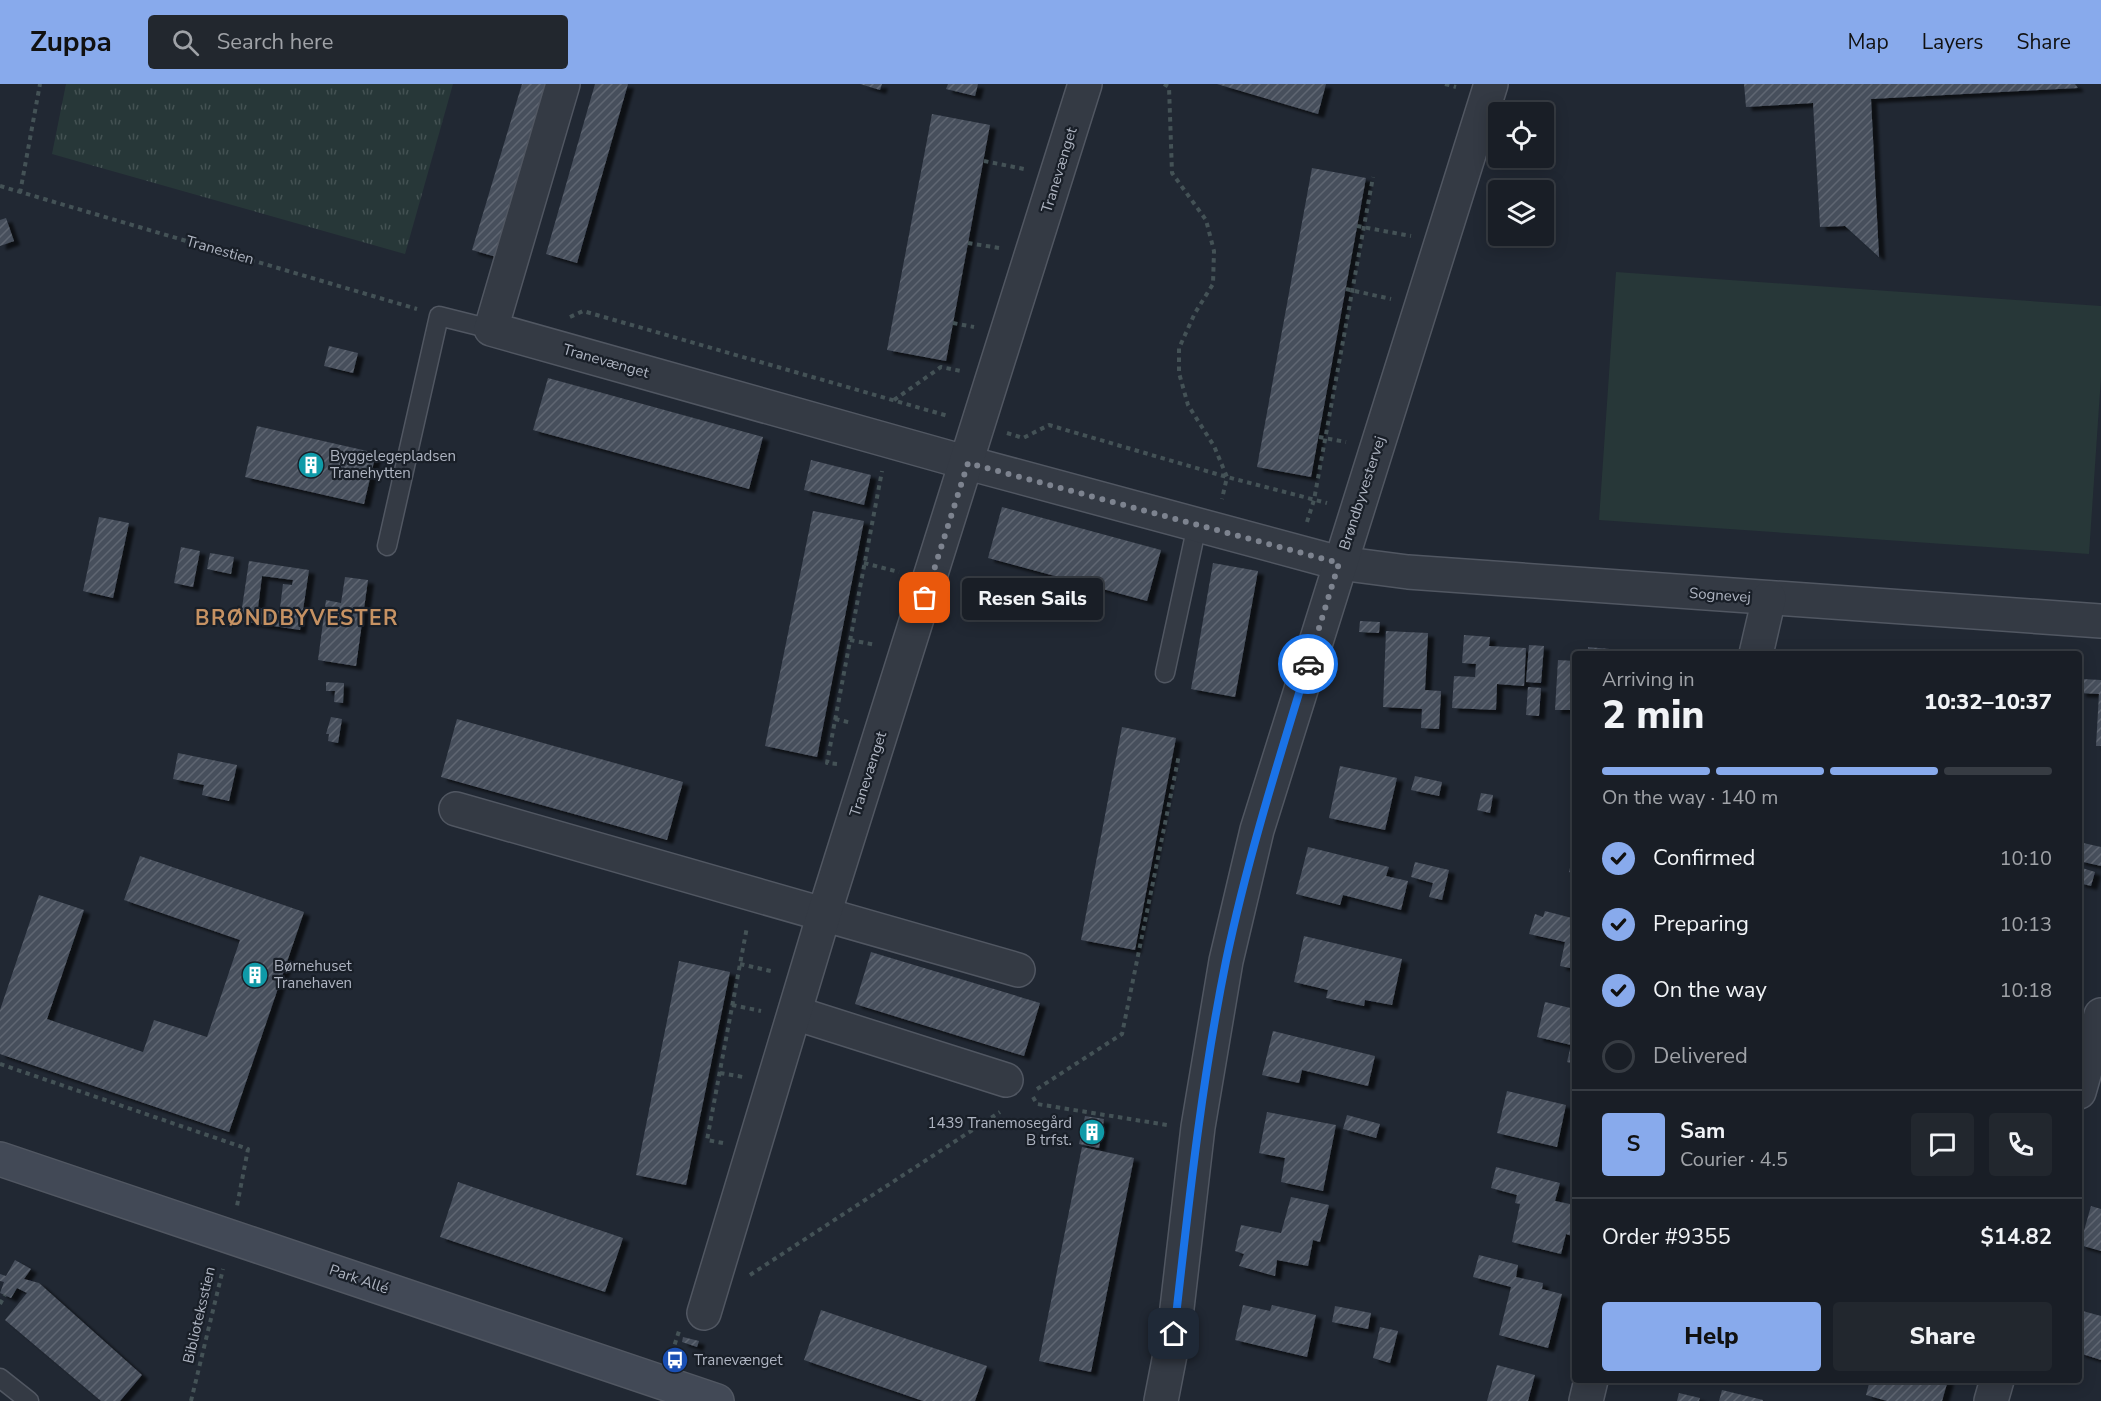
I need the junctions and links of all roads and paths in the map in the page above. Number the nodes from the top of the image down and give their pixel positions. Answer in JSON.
{"nodes":[{"id":1,"x":40,"y":84,"type":"edge"},
{"id":2,"x":563,"y":84,"type":"edge"},
{"id":3,"x":1085,"y":84,"type":"edge"},
{"id":4,"x":1164,"y":84,"type":"edge"},
{"id":5,"x":1491,"y":84,"type":"edge"},
{"id":6,"x":984,"y":161,"type":"dead end"},
{"id":7,"x":1057,"y":176,"type":"junction"},
{"id":8,"x":1373,"y":177,"type":"dead end"},
{"id":9,"x":0,"y":186,"type":"edge"},
{"id":10,"x":20,"y":193,"type":"junction"},
{"id":11,"x":1357,"y":226,"type":"dead end"},
{"id":12,"x":1363,"y":227,"type":"junction"},
{"id":13,"x":1441,"y":242,"type":"junction"},
{"id":14,"x":1346,"y":290,"type":"dead end"},
{"id":15,"x":1351,"y":291,"type":"junction"},
{"id":16,"x":1421,"y":305,"type":"junction"},
{"id":17,"x":439,"y":316,"type":"junction"},
{"id":18,"x":491,"y":329,"type":"junction"},
{"id":19,"x":994,"y":378,"type":"junction"},
{"id":20,"x":894,"y":400,"type":"dead end"},
{"id":21,"x":887,"y":441,"type":"junction"},
{"id":22,"x":968,"y":463,"type":"junction"},
{"id":23,"x":1206,"y":527,"type":"junction"},
{"id":24,"x":387,"y":546,"type":"dead end"},
{"id":25,"x":1297,"y":552,"type":"junction"},
{"id":26,"x":1339,"y":563,"type":"junction"},
{"id":27,"x":1769,"y":598,"type":"junction"},
{"id":28,"x":2101,"y":621,"type":"edge"},
{"id":29,"x":1757,"y":651,"type":"edge"},
{"id":30,"x":1165,"y":673,"type":"dead end"},
{"id":31,"x":870,"y":769,"type":"junction"},
{"id":32,"x":456,"y":809,"type":"dead end"},
{"id":33,"x":824,"y":914,"type":"junction"},
{"id":34,"x":747,"y":927,"type":"dead end"},
{"id":35,"x":1018,"y":970,"type":"dead end"},
{"id":36,"x":795,"y":1013,"type":"junction"},
{"id":37,"x":2101,"y":1015,"type":"edge"},
{"id":38,"x":0,"y":1064,"type":"edge"},
{"id":39,"x":1006,"y":1080,"type":"joint"},
{"id":40,"x":2082,"y":1082,"type":"edge"},
{"id":41,"x":1198,"y":1127,"type":"junction"},
{"id":42,"x":754,"y":1150,"type":"junction"},
{"id":43,"x":0,"y":1159,"type":"edge"},
{"id":44,"x":231,"y":1235,"type":"junction"},
{"id":45,"x":5,"y":1295,"type":"dead end"},
{"id":46,"x":0,"y":1304,"type":"edge"},
{"id":47,"x":704,"y":1313,"type":"dead end"},
{"id":48,"x":0,"y":1378,"type":"edge"},
{"id":49,"x":1590,"y":1383,"type":"edge"},
{"id":50,"x":1996,"y":1383,"type":"edge"},
{"id":51,"x":30,"y":1401,"type":"edge"},
{"id":52,"x":191,"y":1401,"type":"edge"},
{"id":53,"x":717,"y":1401,"type":"edge"},
{"id":54,"x":1161,"y":1401,"type":"edge"},
{"id":55,"x":1586,"y":1401,"type":"edge"},
{"id":56,"x":1991,"y":1401,"type":"edge"}],
"edges":[{"from":1,"to":10,"type":"path"},
{"from":2,"to":18,"type":"street"},
{"from":3,"to":7,"type":"street","name":"Tranevænget"},
{"from":4,"to":23,"type":"path"},
{"from":5,"to":13,"type":"street","name":"Brøndbyvestervej"},
{"from":6,"to":7,"type":"path"},
{"from":7,"to":19,"type":"street","name":"Tranevænget"},
{"from":8,"to":12,"type":"path"},
{"from":9,"to":10,"type":"path","name":"Tranestien"},
{"from":10,"to":17,"type":"path","name":"Tranestien"},
{"from":11,"to":12,"type":"path"},
{"from":12,"to":13,"type":"path"},
{"from":12,"to":15,"type":"path"},
{"from":13,"to":16,"type":"street","name":"Brøndbyvestervej"},
{"from":14,"to":15,"type":"path"},
{"from":15,"to":16,"type":"path"},
{"from":15,"to":25,"type":"path"},
{"from":16,"to":26,"type":"street","name":"Brøndbyvestervej"},
{"from":17,"to":18,"type":"lane"},
{"from":17,"to":24,"type":"lane"},
{"from":18,"to":21,"type":"street","name":"Tranevænget"},
{"from":19,"to":20,"type":"path"},
{"from":19,"to":22,"type":"street","name":"Tranevænget"},
{"from":21,"to":22,"type":"street","name":"Tranevænget"},
{"from":21,"to":31,"type":"path"},
{"from":22,"to":23,"type":"street","name":"Tranevænget"},
{"from":22,"to":31,"type":"street","name":"Tranevænget"},
{"from":23,"to":25,"type":"street","name":"Tranevænget"},
{"from":23,"to":30,"type":"lane"},
{"from":25,"to":26,"type":"street","name":"Tranevænget"},
{"from":26,"to":27,"type":"street","name":"Sognevej"},
{"from":26,"to":41,"type":"street","name":"Brøndbyvestervej"},
{"from":27,"to":28,"type":"street","name":"Sognevej"},
{"from":27,"to":29,"type":"street"},
{"from":31,"to":33,"type":"street","name":"Tranevænget"},
{"from":32,"to":33,"type":"street"},
{"from":33,"to":35,"type":"street"},
{"from":33,"to":36,"type":"street","name":"Tranevænget"},
{"from":34,"to":42,"type":"path"},
{"from":36,"to":39,"type":"street"},
{"from":36,"to":42,"type":"street","name":"Tranevænget"},
{"from":37,"to":40,"type":"street"},
{"from":38,"to":44,"type":"path","name":"Biblioteksstien"},
{"from":39,"to":41,"type":"path"},
{"from":41,"to":54,"type":"street","name":"Brøndbyvestervej"},
{"from":42,"to":47,"type":"street","name":"Tranevænget"},
{"from":43,"to":44,"type":"street","name":"Park Allé"},
{"from":44,"to":52,"type":"path","name":"Biblioteksstien"},
{"from":44,"to":53,"type":"street","name":"Park Allé"},
{"from":45,"to":46,"type":"path"},
{"from":48,"to":51,"type":"lane"},
{"from":49,"to":55,"type":"street"},
{"from":50,"to":56,"type":"street"}]}
